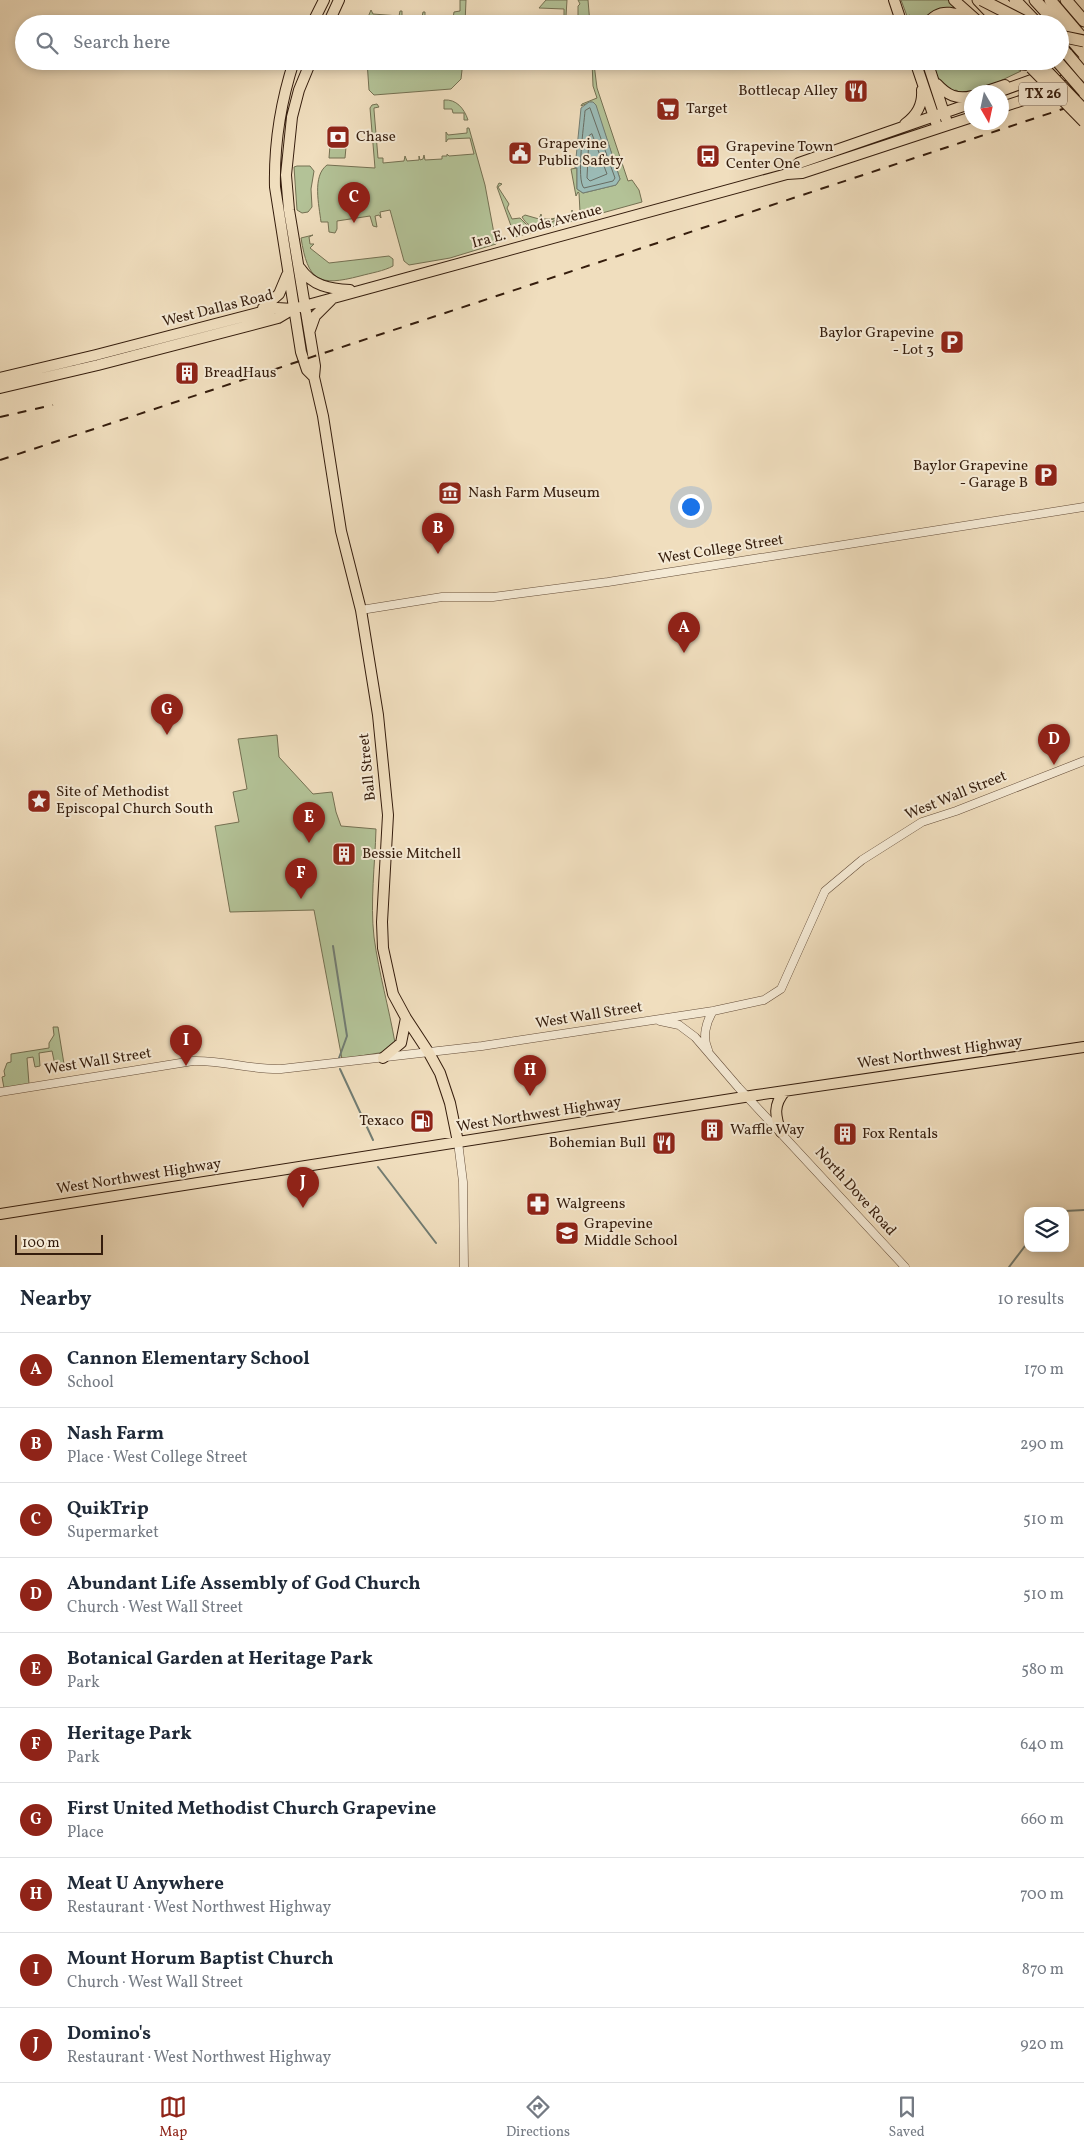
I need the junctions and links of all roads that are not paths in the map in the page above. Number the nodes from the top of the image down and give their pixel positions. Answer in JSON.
{"nodes":[{"id":1,"x":324,"y":0,"type":"edge"},
{"id":2,"x":339,"y":0,"type":"edge"},
{"id":3,"x":894,"y":0,"type":"edge"},
{"id":4,"x":954,"y":0,"type":"edge"},
{"id":5,"x":978,"y":0,"type":"edge"},
{"id":6,"x":982,"y":0,"type":"edge"},
{"id":7,"x":1000,"y":0,"type":"edge"},
{"id":8,"x":1015,"y":0,"type":"edge"},
{"id":9,"x":1036,"y":0,"type":"edge"},
{"id":10,"x":1050,"y":0,"type":"edge"},
{"id":11,"x":1066,"y":0,"type":"edge"},
{"id":12,"x":316,"y":15,"type":"edge"},
{"id":13,"x":332,"y":15,"type":"edge"},
{"id":14,"x":899,"y":15,"type":"edge"},
{"id":15,"x":939,"y":15,"type":"edge"},
{"id":16,"x":959,"y":15,"type":"edge"},
{"id":17,"x":971,"y":15,"type":"edge"},
{"id":18,"x":992,"y":15,"type":"edge"},
{"id":19,"x":1011,"y":15,"type":"edge"},
{"id":20,"x":1014,"y":15,"type":"edge"},
{"id":21,"x":1029,"y":15,"type":"edge"},
{"id":22,"x":1049,"y":15,"type":"edge"},
{"id":23,"x":1060,"y":15,"type":"edge"},
{"id":24,"x":1084,"y":21,"type":"edge"},
{"id":25,"x":1069,"y":27,"type":"edge"},
{"id":26,"x":1069,"y":35,"type":"edge"},
{"id":27,"x":1069,"y":41,"type":"edge"},
{"id":28,"x":1084,"y":49,"type":"edge"},
{"id":29,"x":1069,"y":57,"type":"edge"},
{"id":30,"x":1069,"y":57,"type":"edge"},
{"id":31,"x":292,"y":70,"type":"edge"},
{"id":32,"x":308,"y":70,"type":"edge"},
{"id":33,"x":917,"y":70,"type":"edge"},
{"id":34,"x":930,"y":70,"type":"edge"},
{"id":35,"x":1037,"y":70,"type":"edge"},
{"id":36,"x":1039,"y":70,"type":"edge"},
{"id":37,"x":1047,"y":70,"type":"edge"},
{"id":38,"x":1065,"y":70,"type":"edge"},
{"id":39,"x":1084,"y":74,"type":"edge"},
{"id":40,"x":934,"y":80,"type":"junction"},
{"id":41,"x":1084,"y":80,"type":"edge"},
{"id":42,"x":1027,"y":81,"type":"junction"},
{"id":43,"x":922,"y":84,"type":"junction"},
{"id":44,"x":1003,"y":85,"type":"edge"},
{"id":45,"x":1009,"y":88,"type":"edge"},
{"id":46,"x":1084,"y":92,"type":"edge"},
{"id":47,"x":964,"y":97,"type":"edge"},
{"id":48,"x":1009,"y":105,"type":"edge"},
{"id":49,"x":964,"y":106,"type":"edge"},
{"id":50,"x":1084,"y":110,"type":"edge"},
{"id":51,"x":939,"y":115,"type":"junction"},
{"id":52,"x":964,"y":119,"type":"edge"},
{"id":53,"x":1084,"y":122,"type":"edge"},
{"id":54,"x":943,"y":126,"type":"junction"},
{"id":55,"x":898,"y":129,"type":"junction"},
{"id":56,"x":787,"y":174,"type":"junction"},
{"id":57,"x":300,"y":268,"type":"junction"},
{"id":58,"x":288,"y":271,"type":"junction"},
{"id":59,"x":359,"y":291,"type":"junction"},
{"id":60,"x":333,"y":298,"type":"junction"},
{"id":61,"x":306,"y":305,"type":"junction"},
{"id":62,"x":293,"y":309,"type":"junction"},
{"id":63,"x":245,"y":315,"type":"junction"},
{"id":64,"x":278,"y":318,"type":"junction"},
{"id":65,"x":297,"y":332,"type":"junction"},
{"id":66,"x":179,"y":334,"type":"junction"},
{"id":67,"x":309,"y":336,"type":"junction"},
{"id":68,"x":142,"y":354,"type":"junction"},
{"id":69,"x":314,"y":377,"type":"junction"},
{"id":70,"x":0,"y":379,"type":"edge"},
{"id":71,"x":0,"y":388,"type":"edge"},
{"id":72,"x":1084,"y":507,"type":"edge"},
{"id":73,"x":361,"y":610,"type":"junction"},
{"id":74,"x":1084,"y":761,"type":"edge"},
{"id":75,"x":713,"y":1011,"type":"junction"},
{"id":76,"x":406,"y":1018,"type":"junction"},
{"id":77,"x":654,"y":1020,"type":"junction"},
{"id":78,"x":1084,"y":1047,"type":"edge"},
{"id":79,"x":708,"y":1052,"type":"junction"},
{"id":80,"x":429,"y":1053,"type":"junction"},
{"id":81,"x":383,"y":1058,"type":"junction"},
{"id":82,"x":785,"y":1091,"type":"junction"},
{"id":83,"x":0,"y":1092,"type":"edge"},
{"id":84,"x":746,"y":1095,"type":"junction"},
{"id":85,"x":781,"y":1132,"type":"junction"},
{"id":86,"x":458,"y":1142,"type":"junction"},
{"id":87,"x":0,"y":1214,"type":"edge"},
{"id":88,"x":464,"y":1267,"type":"edge"},
{"id":89,"x":905,"y":1267,"type":"edge"}],
"edges":[{"from":1,"to":12,"type":"main road"},
{"from":2,"to":13,"type":"main road"},
{"from":3,"to":14,"type":"main road"},
{"from":4,"to":17,"type":"main road"},
{"from":5,"to":18,"type":"highway"},
{"from":6,"to":19,"type":"highway","bridge":true},
{"from":7,"to":20,"type":"highway"},
{"from":8,"to":21,"type":"highway"},
{"from":9,"to":22,"type":"highway"},
{"from":10,"to":23,"type":"highway"},
{"from":11,"to":24,"type":"highway"},
{"from":15,"to":16,"type":"main road"},
{"from":25,"to":28,"type":"highway"},
{"from":26,"to":28,"type":"highway"},
{"from":27,"to":28,"type":"highway","bridge":true},
{"from":28,"to":29,"type":"main road"},
{"from":30,"to":39,"type":"highway","bridge":true},
{"from":31,"to":58,"type":"main road","name":"Ball Street"},
{"from":32,"to":57,"type":"main road","name":"Ball Street"},
{"from":33,"to":43,"type":"main road"},
{"from":34,"to":40,"type":"main road"},
{"from":35,"to":53,"type":"main road","bridge":true},
{"from":36,"to":50,"type":"highway","bridge":true},
{"from":37,"to":42,"type":"main road"},
{"from":38,"to":46,"type":"highway","bridge":true},
{"from":40,"to":47,"type":"main road"},
{"from":40,"to":51,"type":"main road"},
{"from":41,"to":48,"type":"main road","number":"TX 26"},
{"from":42,"to":44,"type":"main road"},
{"from":42,"to":45,"type":"main road"},
{"from":43,"to":51,"type":"main road"},
{"from":43,"to":55,"type":"main road"},
{"from":49,"to":51,"type":"main road","name":"Ira E. Woods Avenue"},
{"from":51,"to":54,"type":"main road"},
{"from":51,"to":55,"type":"main road","name":"Ira E. Woods Avenue"},
{"from":52,"to":54,"type":"main road","name":"Ira E. Woods Avenue"},
{"from":54,"to":56,"type":"main road","name":"Ira E. Woods Avenue"},
{"from":55,"to":56,"type":"main road","name":"Ira E. Woods Avenue"},
{"from":56,"to":59,"type":"main road","name":"Ira E. Woods Avenue"},
{"from":57,"to":59,"type":"main road"},
{"from":57,"to":61,"type":"main road","name":"Ball Street"},
{"from":58,"to":62,"type":"main road","name":"Ball Street"},
{"from":58,"to":63,"type":"main road"},
{"from":59,"to":60,"type":"main road","name":"Ira E. Woods Avenue"},
{"from":60,"to":61,"type":"main road","name":"Ira E. Woods Avenue"},
{"from":60,"to":67,"type":"main road"},
{"from":61,"to":62,"type":"main road","name":"Ira E. Woods Avenue"},
{"from":61,"to":67,"type":"main road","name":"Ball Street"},
{"from":62,"to":63,"type":"main road","name":"West Dallas Road"},
{"from":62,"to":64,"type":"main road","name":"West Dallas Road"},
{"from":62,"to":65,"type":"main road","name":"Ball Street"},
{"from":63,"to":66,"type":"main road","name":"West Dallas Road"},
{"from":64,"to":65,"type":"main road"},
{"from":64,"to":68,"type":"main road","name":"West Dallas Road"},
{"from":65,"to":69,"type":"main road","name":"Ball Street"},
{"from":66,"to":68,"type":"main road"},
{"from":66,"to":70,"type":"main road","name":"West Dallas Road"},
{"from":67,"to":69,"type":"main road","name":"Ball Street"},
{"from":68,"to":71,"type":"main road","name":"West Dallas Road"},
{"from":69,"to":73,"type":"main road","name":"Ball Street"},
{"from":72,"to":73,"type":"street","name":"West College Street"},
{"from":73,"to":76,"type":"main road","name":"Ball Street"},
{"from":74,"to":75,"type":"street","name":"West Wall Street"},
{"from":75,"to":77,"type":"street","name":"West Wall Street"},
{"from":75,"to":79,"type":"street"},
{"from":76,"to":80,"type":"main road","name":"Ball Street"},
{"from":76,"to":81,"type":"main road"},
{"from":77,"to":79,"type":"street","name":"North Dove Road"},
{"from":77,"to":80,"type":"street","name":"West Wall Street"},
{"from":78,"to":82,"type":"main road","name":"West Northwest Highway"},
{"from":79,"to":84,"type":"street","name":"North Dove Road"},
{"from":80,"to":81,"type":"street","name":"West Wall Street"},
{"from":80,"to":86,"type":"main road","name":"Ball Street"},
{"from":81,"to":83,"type":"street","name":"West Wall Street"},
{"from":82,"to":84,"type":"main road","name":"West Northwest Highway"},
{"from":82,"to":85,"type":"main road"},
{"from":84,"to":85,"type":"street","name":"North Dove Road"},
{"from":84,"to":86,"type":"main road","name":"West Northwest Highway"},
{"from":85,"to":89,"type":"street","name":"North Dove Road"},
{"from":86,"to":87,"type":"main road","name":"West Northwest Highway"},
{"from":86,"to":88,"type":"street"}]}
